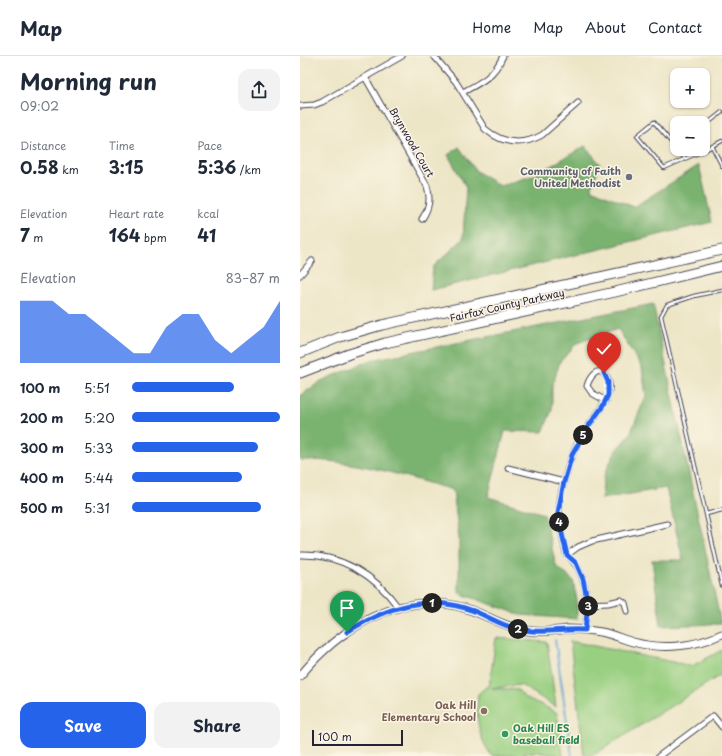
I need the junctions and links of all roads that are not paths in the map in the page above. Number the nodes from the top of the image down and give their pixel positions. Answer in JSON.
{"nodes":[{"id":1,"x":402,"y":56,"type":"edge"},
{"id":2,"x":434,"y":56,"type":"edge"},
{"id":3,"x":503,"y":56,"type":"edge"},
{"id":4,"x":365,"y":77,"type":"junction"},
{"id":5,"x":463,"y":92,"type":"junction"},
{"id":6,"x":578,"y":103,"type":"dead end"},
{"id":7,"x":300,"y":106,"type":"edge"},
{"id":8,"x":722,"y":112,"type":"edge"},
{"id":9,"x":710,"y":121,"type":"edge"},
{"id":10,"x":670,"y":141,"type":"edge"},
{"id":11,"x":722,"y":141,"type":"edge"},
{"id":12,"x":712,"y":146,"type":"junction"},
{"id":13,"x":685,"y":158,"type":"joint"},
{"id":14,"x":722,"y":166,"type":"edge"},
{"id":15,"x":422,"y":218,"type":"dead end"},
{"id":16,"x":722,"y":250,"type":"edge"},
{"id":17,"x":312,"y":261,"type":"dead end"},
{"id":18,"x":722,"y":266,"type":"edge"},
{"id":19,"x":300,"y":275,"type":"edge"},
{"id":20,"x":722,"y":290,"type":"edge"},
{"id":21,"x":300,"y":353,"type":"edge"},
{"id":22,"x":300,"y":373,"type":"edge"},
{"id":23,"x":606,"y":401,"type":"junction"},
{"id":24,"x":508,"y":468,"type":"dead end"},
{"id":25,"x":564,"y":482,"type":"junction"},
{"id":26,"x":722,"y":510,"type":"edge"},
{"id":27,"x":706,"y":514,"type":"junction"},
{"id":28,"x":667,"y":524,"type":"dead end"},
{"id":29,"x":300,"y":555,"type":"edge"},
{"id":30,"x":567,"y":555,"type":"junction"},
{"id":31,"x":722,"y":586,"type":"edge"},
{"id":32,"x":588,"y":604,"type":"junction"},
{"id":33,"x":398,"y":607,"type":"junction"},
{"id":34,"x":627,"y":611,"type":"dead end"},
{"id":35,"x":585,"y":630,"type":"junction"},
{"id":36,"x":722,"y":634,"type":"edge"},
{"id":37,"x":300,"y":676,"type":"edge"},
{"id":38,"x":722,"y":728,"type":"edge"},
{"id":39,"x":659,"y":756,"type":"edge"}],
"edges":[{"from":1,"to":4,"type":"street"},
{"from":2,"to":5,"type":"street"},
{"from":3,"to":5,"type":"street"},
{"from":4,"to":7,"type":"street"},
{"from":4,"to":15,"type":"street","name":"Brynwood Court"},
{"from":5,"to":6,"type":"street"},
{"from":8,"to":9,"type":"lane"},
{"from":10,"to":13,"type":"lane"},
{"from":11,"to":12,"type":"lane"},
{"from":12,"to":13,"type":"lane"},
{"from":12,"to":14,"type":"lane"},
{"from":16,"to":21,"type":"highway","name":"Fairfax County Parkway"},
{"from":17,"to":19,"type":"street"},
{"from":18,"to":22,"type":"highway","name":"Fairfax County Parkway"},
{"from":20,"to":27,"type":"lane"},
{"from":23,"to":23,"type":"street"},
{"from":23,"to":25,"type":"street"},
{"from":24,"to":25,"type":"street"},
{"from":25,"to":30,"type":"street"},
{"from":26,"to":27,"type":"lane"},
{"from":27,"to":31,"type":"lane"},
{"from":28,"to":30,"type":"street"},
{"from":29,"to":33,"type":"street"},
{"from":30,"to":32,"type":"street"},
{"from":32,"to":34,"type":"street"},
{"from":32,"to":35,"type":"street"},
{"from":33,"to":35,"type":"street"},
{"from":33,"to":37,"type":"street"},
{"from":35,"to":36,"type":"street"},
{"from":38,"to":39,"type":"street"}]}
